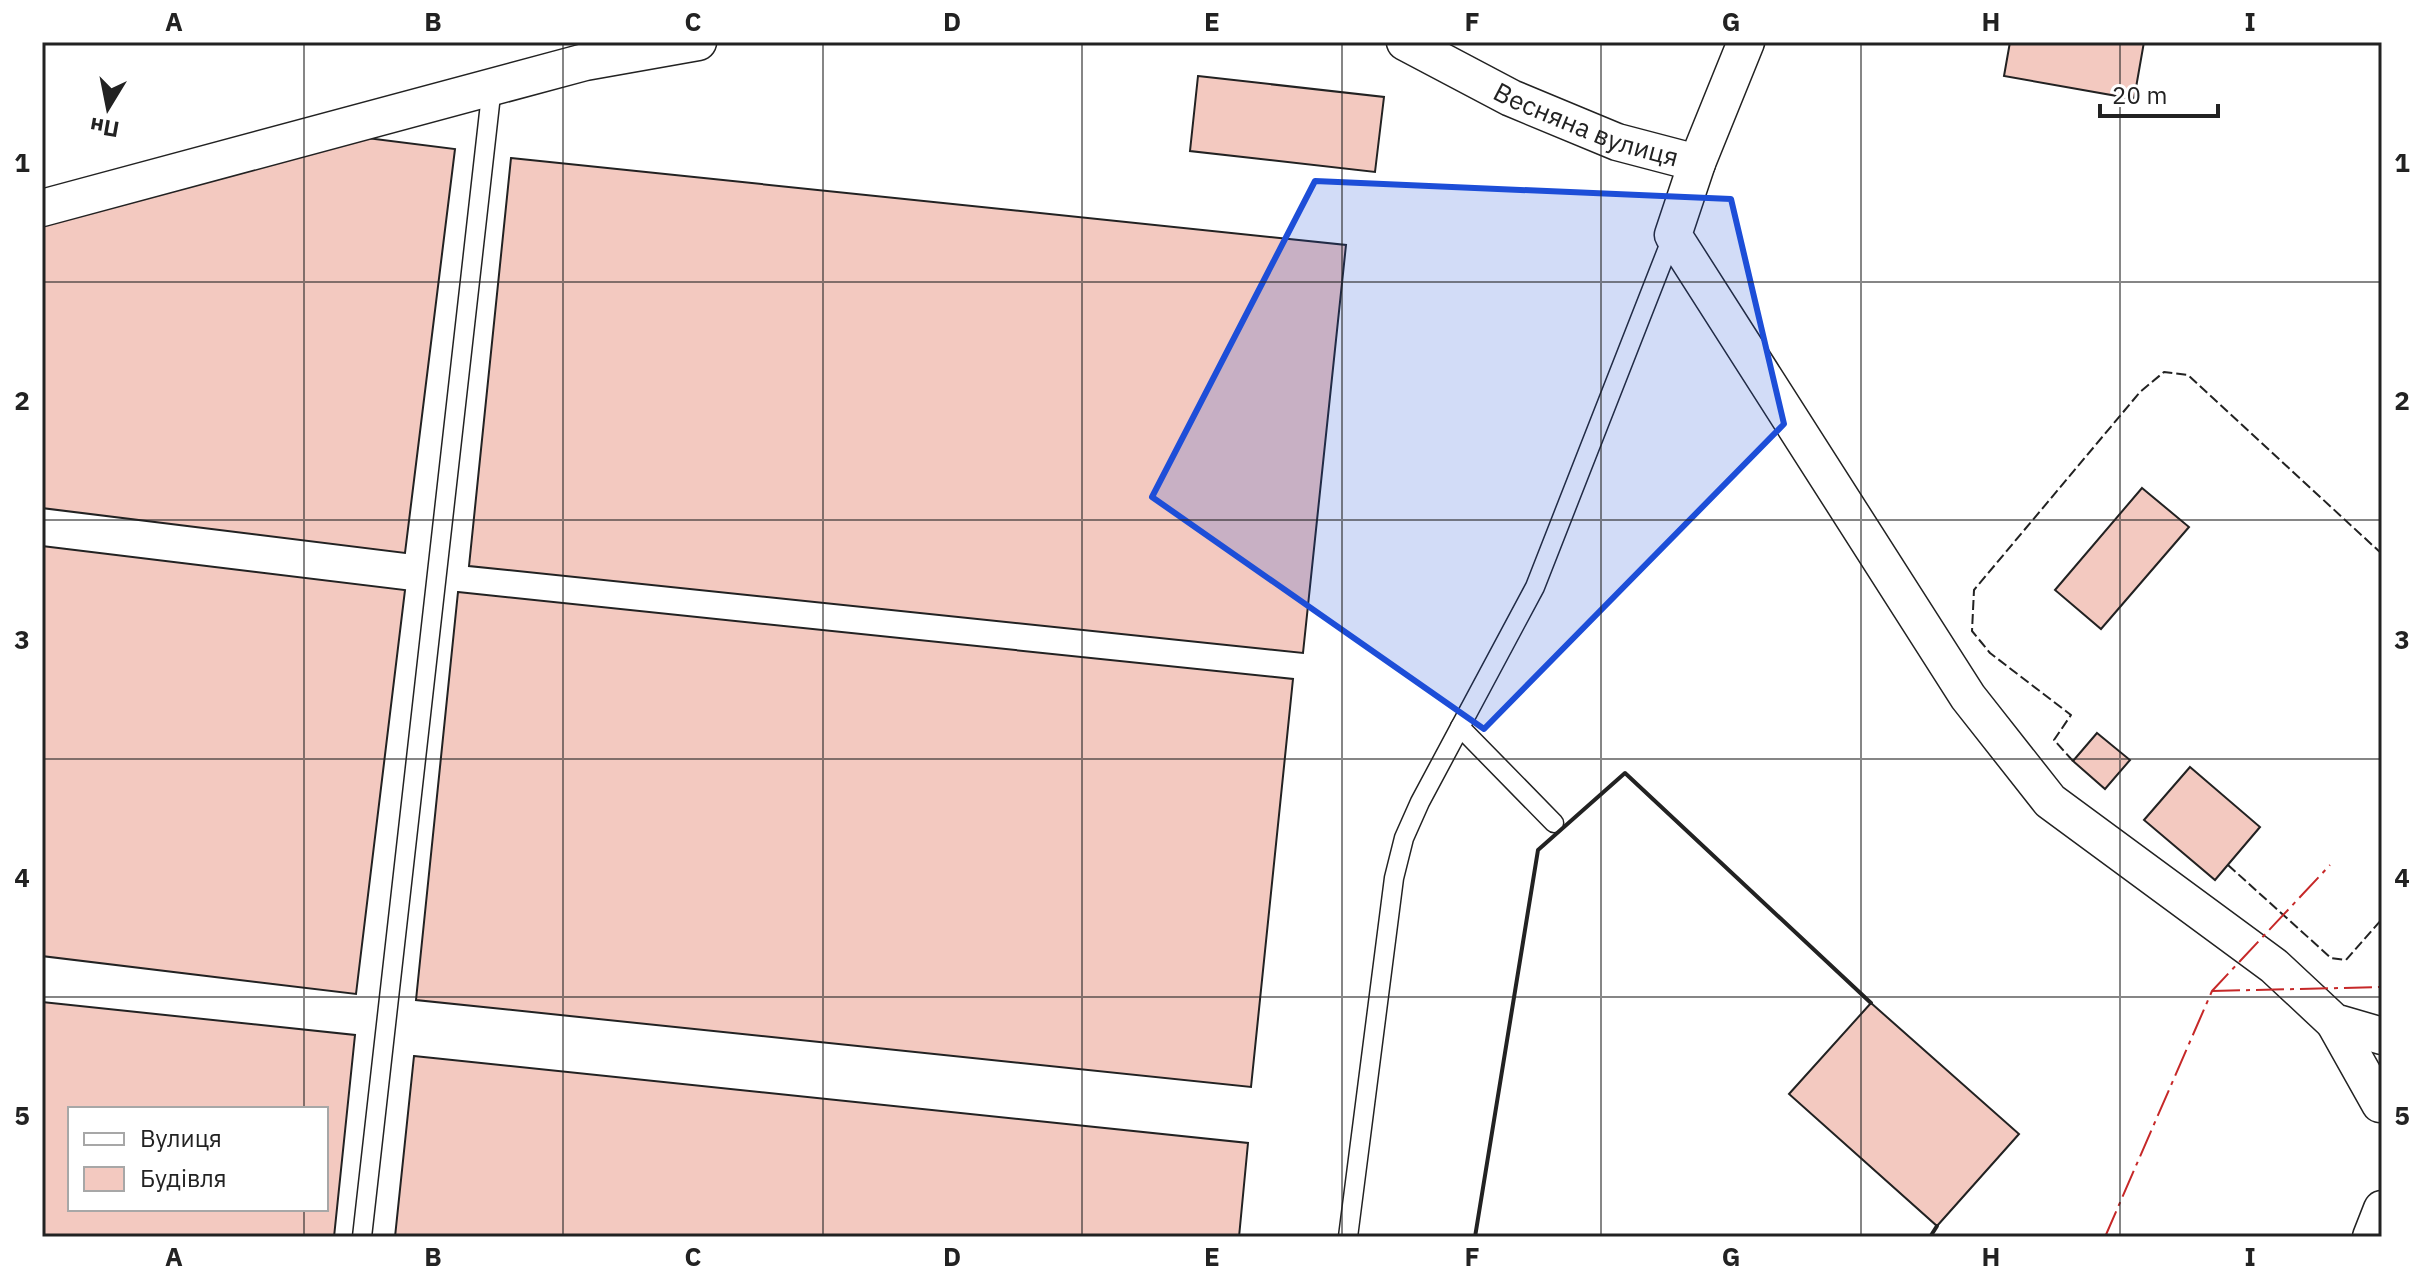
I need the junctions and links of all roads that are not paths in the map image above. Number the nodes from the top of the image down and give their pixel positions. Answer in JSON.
{"nodes":[{"id":1,"x":698,"y":42,"type":"edge"},
{"id":2,"x":1405,"y":42,"type":"edge"},
{"id":3,"x":1746,"y":42,"type":"edge"},
{"id":4,"x":588,"y":52,"type":"edge"},
{"id":5,"x":492,"y":86,"type":"junction"},
{"id":6,"x":1697,"y":163,"type":"junction"},
{"id":7,"x":42,"y":208,"type":"edge"},
{"id":8,"x":1673,"y":235,"type":"junction"},
{"id":9,"x":1460,"y":727,"type":"junction"},
{"id":10,"x":1554,"y":823,"type":"dead end"},
{"id":11,"x":2334,"y":1022,"type":"junction"},
{"id":12,"x":2382,"y":1036,"type":"edge"},
{"id":13,"x":2381,"y":1105,"type":"edge"},
{"id":14,"x":2382,"y":1209,"type":"edge"},
{"id":15,"x":362,"y":1237,"type":"edge"},
{"id":16,"x":1348,"y":1237,"type":"edge"},
{"id":17,"x":2371,"y":1237,"type":"edge"}],
"edges":[{"from":1,"to":4,"type":"street"},
{"from":2,"to":6,"type":"street","name":"Весняна вулиця"},
{"from":3,"to":6,"type":"street","name":"Весняна вулиця"},
{"from":4,"to":5,"type":"street"},
{"from":5,"to":7,"type":"street"},
{"from":5,"to":15,"type":"lane"},
{"from":6,"to":8,"type":"street"},
{"from":8,"to":9,"type":"lane"},
{"from":8,"to":11,"type":"street"},
{"from":9,"to":10,"type":"lane"},
{"from":9,"to":16,"type":"lane"},
{"from":11,"to":12,"type":"street"},
{"from":11,"to":13,"type":"street"},
{"from":14,"to":17,"type":"street"}]}
